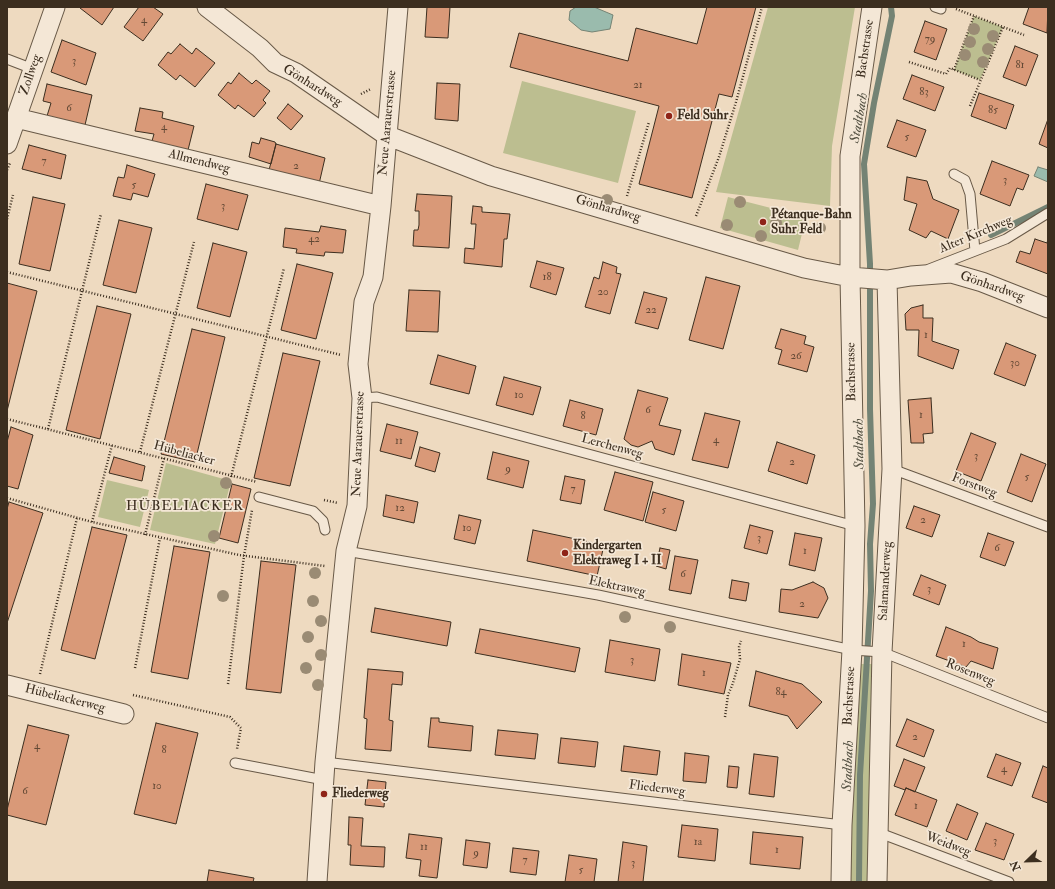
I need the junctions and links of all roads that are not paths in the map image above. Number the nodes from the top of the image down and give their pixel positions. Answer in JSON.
{"nodes":[{"id":1,"x":55,"y":7,"type":"edge"},
{"id":2,"x":207,"y":7,"type":"edge"},
{"id":3,"x":398,"y":7,"type":"edge"},
{"id":4,"x":872,"y":7,"type":"edge"},
{"id":5,"x":7,"y":59,"type":"edge"},
{"id":6,"x":33,"y":69,"type":"junction"},
{"id":7,"x":16,"y":118,"type":"junction"},
{"id":8,"x":386,"y":135,"type":"junction"},
{"id":9,"x":7,"y":144,"type":"edge"},
{"id":10,"x":954,"y":174,"type":"dead end"},
{"id":11,"x":381,"y":206,"type":"junction"},
{"id":12,"x":1048,"y":213,"type":"edge"},
{"id":13,"x":975,"y":250,"type":"junction"},
{"id":14,"x":911,"y":276,"type":"junction"},
{"id":15,"x":850,"y":277,"type":"junction"},
{"id":16,"x":887,"y":280,"type":"junction"},
{"id":17,"x":1048,"y":308,"type":"edge"},
{"id":18,"x":362,"y":398,"type":"junction"},
{"id":19,"x":892,"y":469,"type":"junction"},
{"id":20,"x":257,"y":493,"type":"road end"},
{"id":21,"x":855,"y":526,"type":"junction"},
{"id":22,"x":1048,"y":527,"type":"edge"},
{"id":23,"x":325,"y":530,"type":"dead end"},
{"id":24,"x":346,"y":560,"type":"junction"},
{"id":25,"x":852,"y":650,"type":"junction"},
{"id":26,"x":881,"y":652,"type":"junction"},
{"id":27,"x":7,"y":685,"type":"edge"},
{"id":28,"x":124,"y":714,"type":"dead end"},
{"id":29,"x":1048,"y":718,"type":"edge"},
{"id":30,"x":235,"y":763,"type":"road end"},
{"id":31,"x":325,"y":771,"type":"junction"},
{"id":32,"x":842,"y":825,"type":"junction"},
{"id":33,"x":877,"y":832,"type":"junction"},
{"id":34,"x":317,"y":882,"type":"edge"},
{"id":35,"x":841,"y":882,"type":"edge"},
{"id":36,"x":877,"y":882,"type":"edge"},
{"id":37,"x":1009,"y":882,"type":"edge"}],
"edges":[{"from":1,"to":6,"type":"street","name":"Zollweg"},
{"from":2,"to":8,"type":"street","name":"Gönhardweg"},
{"from":3,"to":8,"type":"street","name":"Neue Aarauerstrasse"},
{"from":4,"to":15,"type":"street","name":"Bachstrasse"},
{"from":5,"to":6,"type":"lane"},
{"from":6,"to":7,"type":"street","name":"Zollweg"},
{"from":7,"to":9,"type":"street","name":"Zollweg"},
{"from":7,"to":11,"type":"street","name":"Allmendweg"},
{"from":8,"to":11,"type":"street","name":"Neue Aarauerstrasse"},
{"from":8,"to":15,"type":"street","name":"Gönhardweg"},
{"from":10,"to":13,"type":"lane"},
{"from":11,"to":18,"type":"street","name":"Neue Aarauerstrasse"},
{"from":12,"to":13,"type":"lane","name":"Alter Kirchweg"},
{"from":13,"to":14,"type":"lane","name":"Alter Kirchweg"},
{"from":14,"to":16,"type":"street","name":"Gönhardweg"},
{"from":14,"to":17,"type":"street","name":"Gönhardweg"},
{"from":15,"to":16,"type":"street","name":"Gönhardweg"},
{"from":15,"to":21,"type":"street","name":"Bachstrasse"},
{"from":16,"to":19,"type":"street","name":"Salamanderweg"},
{"from":18,"to":21,"type":"lane","name":"Lerchenweg"},
{"from":18,"to":24,"type":"street","name":"Neue Aarauerstrasse"},
{"from":19,"to":22,"type":"lane","name":"Forstweg"},
{"from":19,"to":26,"type":"street","name":"Salamanderweg"},
{"from":20,"to":23,"type":"lane"},
{"from":21,"to":25,"type":"street","name":"Bachstrasse"},
{"from":24,"to":25,"type":"lane","name":"Elektraweg"},
{"from":24,"to":31,"type":"street","name":"Neue Aarauerstrasse"},
{"from":25,"to":26,"type":"lane","name":"Elektraweg"},
{"from":25,"to":32,"type":"street","name":"Bachstrasse"},
{"from":26,"to":29,"type":"lane","name":"Rosenweg"},
{"from":26,"to":33,"type":"street","name":"Salamanderweg"},
{"from":27,"to":28,"type":"street","name":"Hübeliackerweg"},
{"from":30,"to":31,"type":"lane","name":"Fliederweg"},
{"from":31,"to":32,"type":"lane","name":"Fliederweg"},
{"from":31,"to":34,"type":"street","name":"Neue Aarauerstrasse"},
{"from":32,"to":35,"type":"street","name":"Bachstrasse"},
{"from":33,"to":36,"type":"street","name":"Salamanderweg"},
{"from":33,"to":37,"type":"lane","name":"Weidweg"}]}
